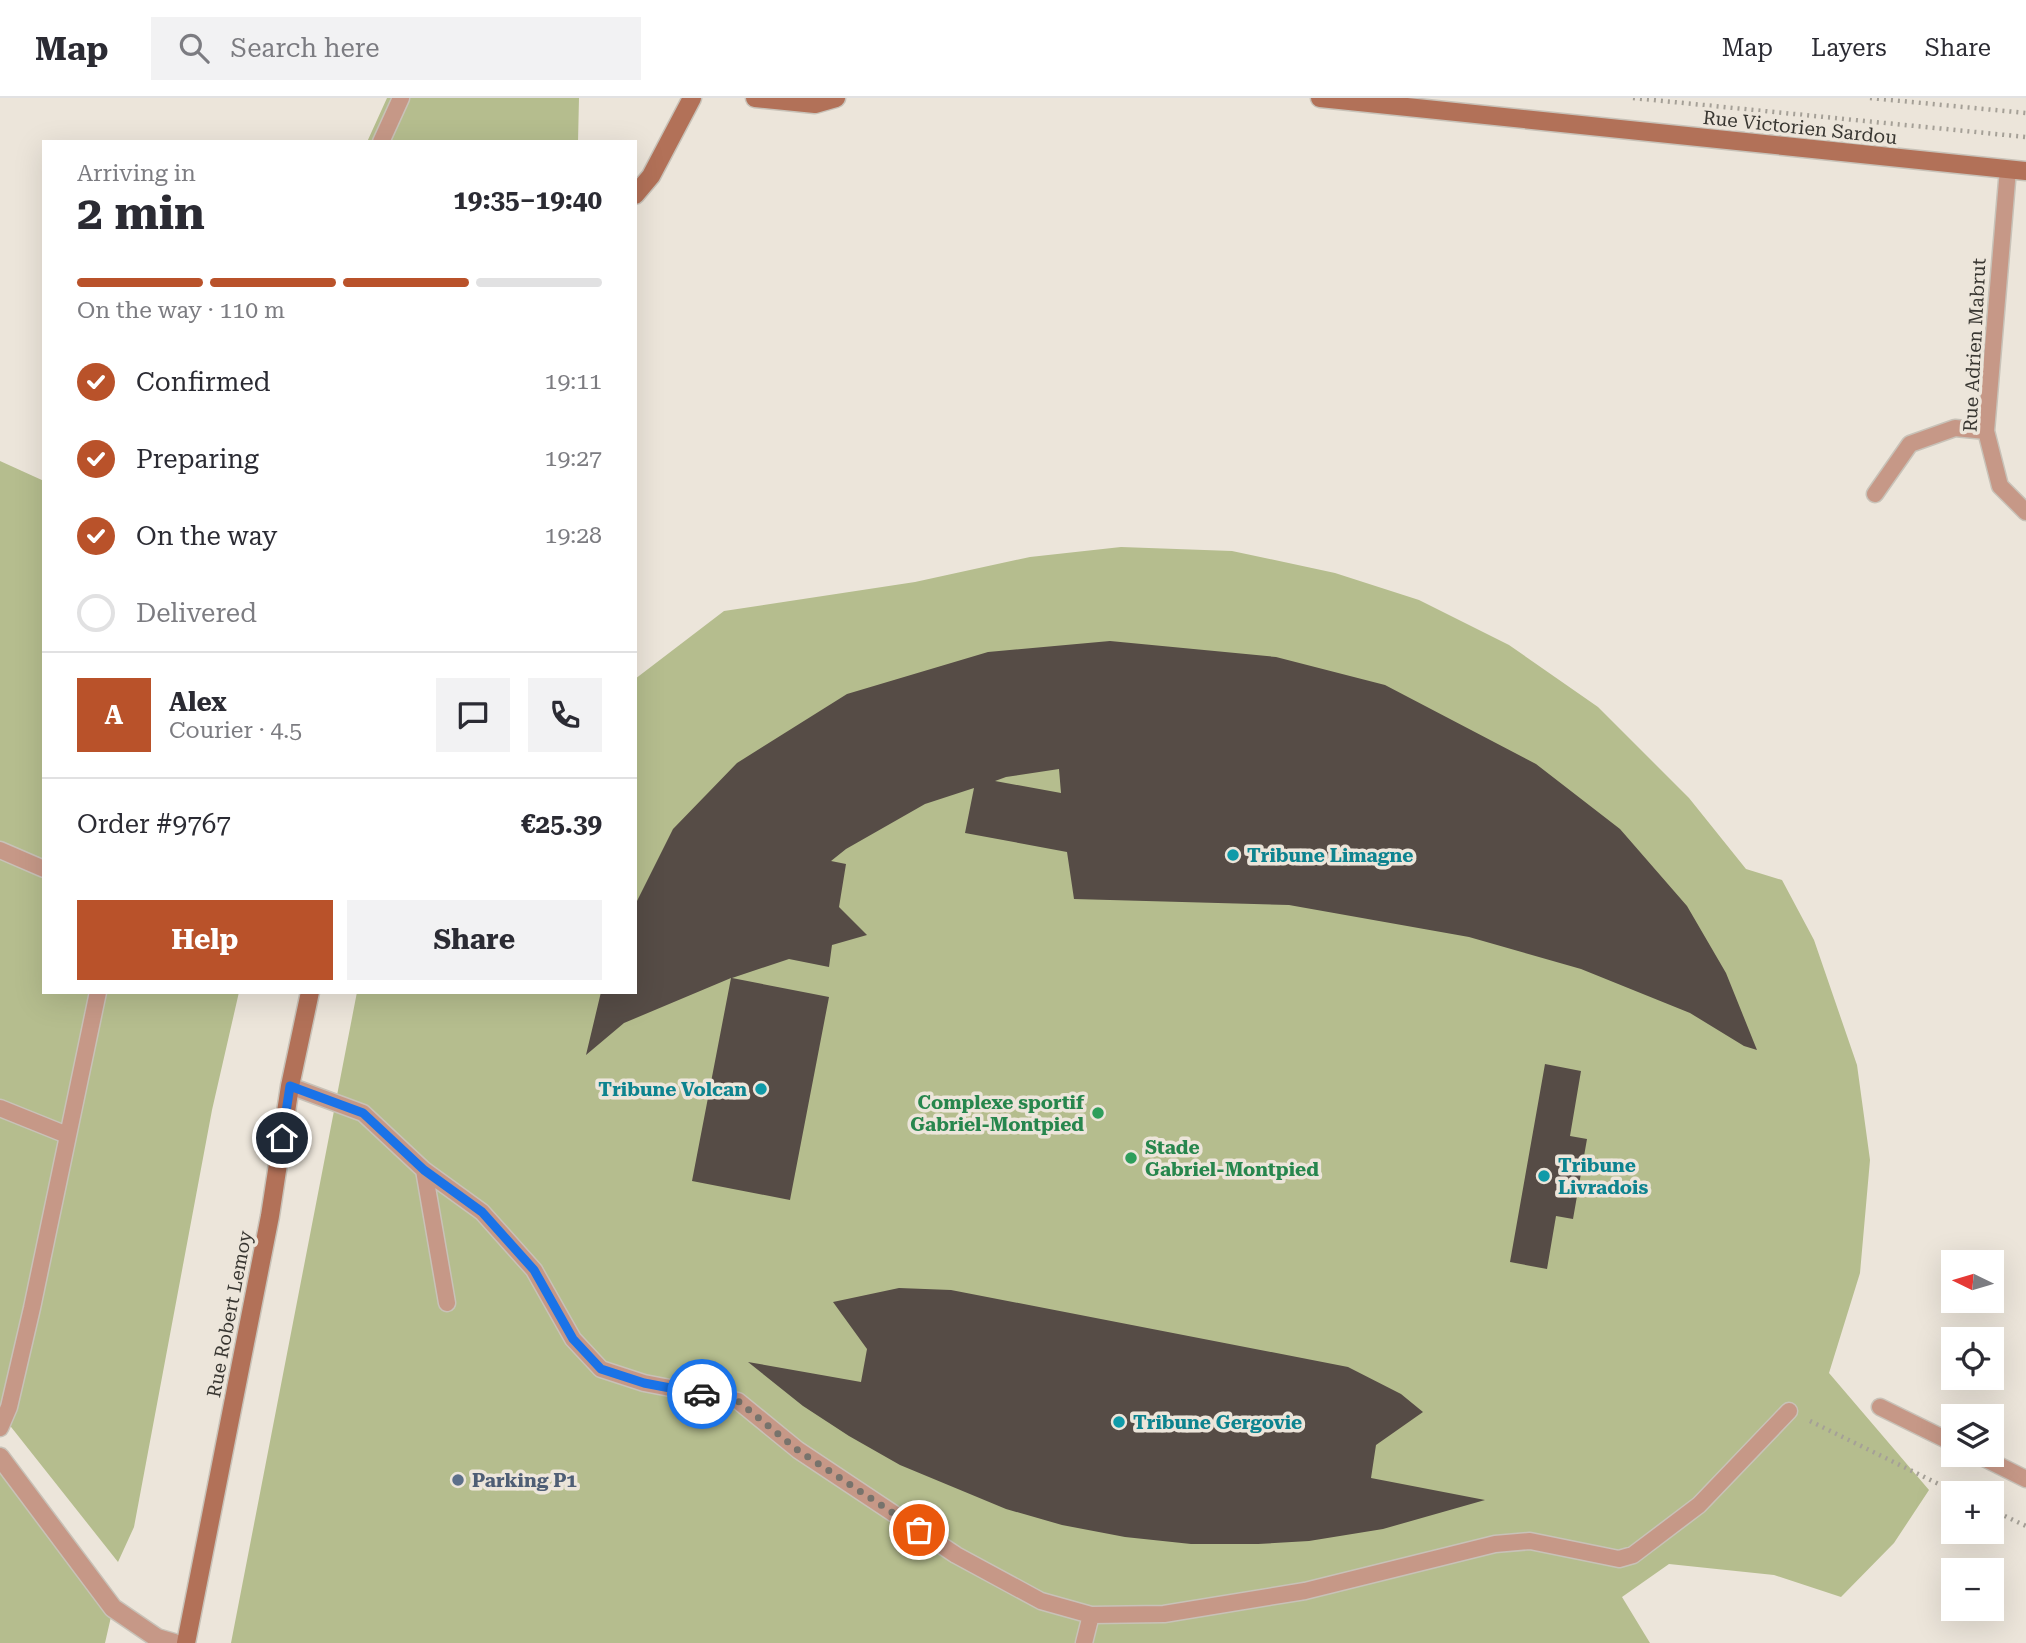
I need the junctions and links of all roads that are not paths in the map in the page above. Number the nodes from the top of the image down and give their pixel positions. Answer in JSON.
{"nodes":[{"id":1,"x":401,"y":98,"type":"edge"},
{"id":2,"x":692,"y":98,"type":"edge"},
{"id":3,"x":755,"y":98,"type":"edge"},
{"id":4,"x":836,"y":98,"type":"edge"},
{"id":5,"x":1320,"y":98,"type":"edge"},
{"id":6,"x":382,"y":140,"type":"edge"},
{"id":7,"x":2008,"y":169,"type":"junction"},
{"id":8,"x":2026,"y":171,"type":"edge"},
{"id":9,"x":637,"y":193,"type":"edge"},
{"id":10,"x":1986,"y":431,"type":"junction"},
{"id":11,"x":1875,"y":494,"type":"dead end"},
{"id":12,"x":2026,"y":512,"type":"edge"},
{"id":13,"x":0,"y":850,"type":"edge"},
{"id":14,"x":42,"y":868,"type":"edge"},
{"id":15,"x":98,"y":994,"type":"edge"},
{"id":16,"x":310,"y":994,"type":"edge"},
{"id":17,"x":290,"y":1086,"type":"junction"},
{"id":18,"x":0,"y":1108,"type":"edge"},
{"id":19,"x":67,"y":1135,"type":"junction"},
{"id":20,"x":424,"y":1170,"type":"junction"},
{"id":21,"x":447,"y":1303,"type":"dead end"},
{"id":22,"x":1880,"y":1407,"type":"dead end"},
{"id":23,"x":1789,"y":1411,"type":"road end"},
{"id":24,"x":0,"y":1428,"type":"edge"},
{"id":25,"x":1941,"y":1437,"type":"edge"},
{"id":26,"x":0,"y":1458,"type":"edge"},
{"id":27,"x":2002,"y":1467,"type":"edge"},
{"id":28,"x":2026,"y":1479,"type":"edge"},
{"id":29,"x":1091,"y":1615,"type":"junction"},
{"id":30,"x":174,"y":1643,"type":"edge"},
{"id":31,"x":186,"y":1643,"type":"edge"},
{"id":32,"x":1084,"y":1643,"type":"edge"}],
"edges":[{"from":1,"to":6,"type":"lane"},
{"from":2,"to":9,"type":"main road"},
{"from":3,"to":4,"type":"main road"},
{"from":5,"to":7,"type":"main road","name":"Rue Victorien Sardou"},
{"from":7,"to":8,"type":"main road","name":"Rue Victorien Sardou"},
{"from":7,"to":10,"type":"lane","name":"Rue Adrien Mabrut"},
{"from":10,"to":11,"type":"lane"},
{"from":10,"to":12,"type":"lane","name":"Rue Adrien Mabrut"},
{"from":13,"to":14,"type":"lane"},
{"from":15,"to":19,"type":"lane"},
{"from":16,"to":17,"type":"main road","name":"Rue Robert Lemoy"},
{"from":17,"to":20,"type":"lane"},
{"from":17,"to":31,"type":"main road","name":"Rue Robert Lemoy"},
{"from":18,"to":19,"type":"lane"},
{"from":19,"to":24,"type":"lane"},
{"from":20,"to":21,"type":"lane"},
{"from":20,"to":29,"type":"lane"},
{"from":22,"to":25,"type":"lane"},
{"from":23,"to":29,"type":"lane"},
{"from":26,"to":30,"type":"street"},
{"from":27,"to":28,"type":"lane"},
{"from":29,"to":32,"type":"lane"}]}
